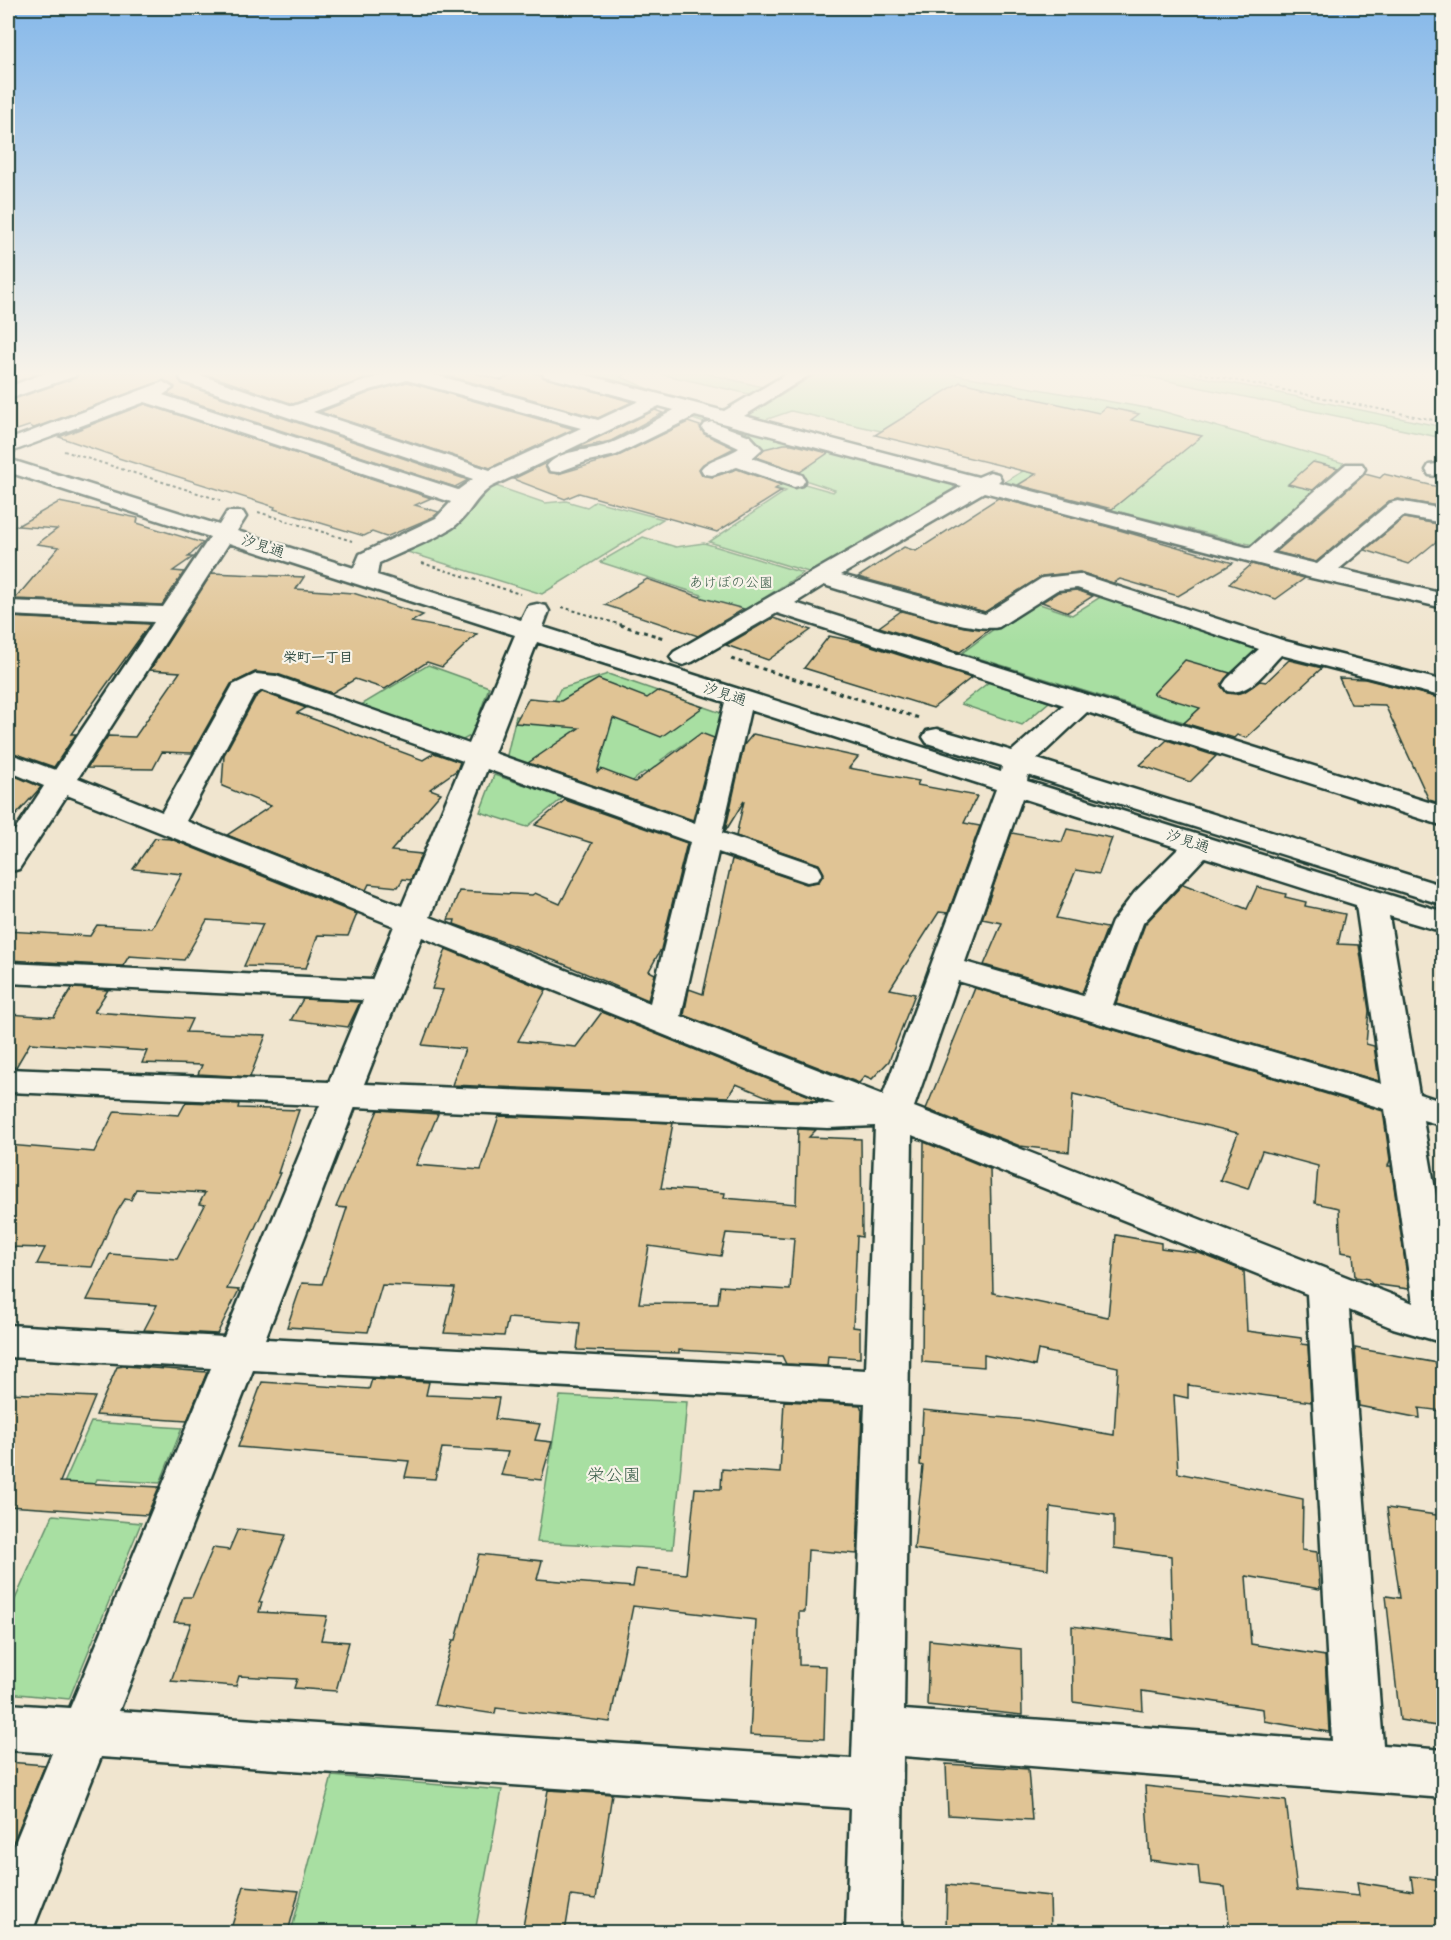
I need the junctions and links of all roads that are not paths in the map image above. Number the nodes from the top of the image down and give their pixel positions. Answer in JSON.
{"nodes":[{"id":1,"x":43,"y":463,"type":"edge"},
{"id":2,"x":351,"y":463,"type":"edge"},
{"id":3,"x":446,"y":463,"type":"edge"},
{"id":4,"x":525,"y":463,"type":"edge"},
{"id":5,"x":565,"y":463,"type":"edge"},
{"id":6,"x":730,"y":463,"type":"edge"},
{"id":7,"x":744,"y":463,"type":"edge"},
{"id":8,"x":895,"y":463,"type":"edge"},
{"id":9,"x":712,"y":469,"type":"dead end"},
{"id":10,"x":1354,"y":469,"type":"dead end"},
{"id":11,"x":492,"y":478,"type":"junction"},
{"id":12,"x":794,"y":480,"type":"dead end"},
{"id":13,"x":980,"y":485,"type":"junction"},
{"id":14,"x":516,"y":486,"type":"dead end"},
{"id":15,"x":463,"y":499,"type":"junction"},
{"id":16,"x":1443,"y":516,"type":"edge"},
{"id":17,"x":230,"y":525,"type":"junction"},
{"id":18,"x":1254,"y":556,"type":"junction"},
{"id":19,"x":366,"y":568,"type":"junction"},
{"id":20,"x":1320,"y":573,"type":"junction"},
{"id":21,"x":822,"y":577,"type":"junction"},
{"id":22,"x":1443,"y":601,"type":"edge"},
{"id":23,"x":774,"y":604,"type":"junction"},
{"id":24,"x":8,"y":608,"type":"edge"},
{"id":25,"x":170,"y":615,"type":"junction"},
{"id":26,"x":533,"y":621,"type":"junction"},
{"id":27,"x":1276,"y":646,"type":"junction"},
{"id":28,"x":683,"y":657,"type":"junction"},
{"id":29,"x":1236,"y":685,"type":"dead end"},
{"id":30,"x":1443,"y":689,"type":"edge"},
{"id":31,"x":739,"y":698,"type":"junction"},
{"id":32,"x":1083,"y":702,"type":"junction"},
{"id":33,"x":479,"y":757,"type":"junction"},
{"id":34,"x":8,"y":761,"type":"edge"},
{"id":35,"x":1015,"y":774,"type":"junction"},
{"id":36,"x":61,"y":782,"type":"junction"},
{"id":37,"x":1443,"y":817,"type":"edge"},
{"id":38,"x":169,"y":826,"type":"junction"},
{"id":39,"x":707,"y":838,"type":"junction"},
{"id":40,"x":1199,"y":845,"type":"junction"},
{"id":41,"x":8,"y":863,"type":"edge"},
{"id":42,"x":807,"y":873,"type":"dead end"},
{"id":43,"x":1443,"y":896,"type":"edge"},
{"id":44,"x":1371,"y":899,"type":"junction"},
{"id":45,"x":412,"y":922,"type":"junction"},
{"id":46,"x":1443,"y":923,"type":"edge"},
{"id":47,"x":946,"y":967,"type":"junction"},
{"id":48,"x":8,"y":973,"type":"edge"},
{"id":49,"x":384,"y":991,"type":"junction"},
{"id":50,"x":1094,"y":1011,"type":"junction"},
{"id":51,"x":663,"y":1022,"type":"junction"},
{"id":52,"x":8,"y":1080,"type":"edge"},
{"id":53,"x":341,"y":1095,"type":"junction"},
{"id":54,"x":1402,"y":1102,"type":"junction"},
{"id":55,"x":894,"y":1113,"type":"junction"},
{"id":56,"x":1443,"y":1114,"type":"edge"},
{"id":57,"x":1327,"y":1284,"type":"junction"},
{"id":58,"x":1440,"y":1327,"type":"edge"},
{"id":59,"x":8,"y":1341,"type":"edge"},
{"id":60,"x":238,"y":1353,"type":"junction"},
{"id":61,"x":887,"y":1388,"type":"junction"},
{"id":62,"x":8,"y":1727,"type":"edge"},
{"id":63,"x":878,"y":1731,"type":"junction"},
{"id":64,"x":86,"y":1732,"type":"junction"},
{"id":65,"x":1359,"y":1768,"type":"junction"},
{"id":66,"x":1443,"y":1774,"type":"edge"},
{"id":67,"x":877,"y":1785,"type":"junction"},
{"id":68,"x":8,"y":1925,"type":"edge"},
{"id":69,"x":873,"y":1932,"type":"edge"}],
"edges":[{"from":1,"to":17,"type":"street","name":"汐見通"},
{"from":2,"to":15,"type":"street"},
{"from":3,"to":11,"type":"street"},
{"from":4,"to":11,"type":"street"},
{"from":5,"to":14,"type":"street"},
{"from":6,"to":9,"type":"street"},
{"from":7,"to":12,"type":"street"},
{"from":8,"to":13,"type":"street"},
{"from":10,"to":18,"type":"street"},
{"from":11,"to":15,"type":"street"},
{"from":13,"to":18,"type":"street"},
{"from":13,"to":21,"type":"street"},
{"from":15,"to":19,"type":"street"},
{"from":16,"to":20,"type":"street"},
{"from":17,"to":19,"type":"street","name":"汐見通"},
{"from":17,"to":25,"type":"street"},
{"from":18,"to":20,"type":"street"},
{"from":19,"to":26,"type":"street","name":"汐見通"},
{"from":20,"to":22,"type":"street"},
{"from":21,"to":23,"type":"street"},
{"from":21,"to":27,"type":"street"},
{"from":23,"to":28,"type":"street"},
{"from":23,"to":32,"type":"street"},
{"from":24,"to":25,"type":"street"},
{"from":25,"to":36,"type":"street"},
{"from":26,"to":28,"type":"street","name":"汐見通"},
{"from":26,"to":31,"type":"street","name":"汐見通"},
{"from":26,"to":33,"type":"street"},
{"from":27,"to":29,"type":"street"},
{"from":27,"to":30,"type":"street"},
{"from":28,"to":35,"type":"street","name":"汐見通"},
{"from":31,"to":35,"type":"street","name":"汐見通"},
{"from":31,"to":39,"type":"street"},
{"from":32,"to":35,"type":"street"},
{"from":32,"to":37,"type":"street"},
{"from":33,"to":38,"type":"street"},
{"from":33,"to":39,"type":"street"},
{"from":33,"to":45,"type":"street"},
{"from":34,"to":36,"type":"street"},
{"from":35,"to":40,"type":"street","name":"汐見通"},
{"from":35,"to":43,"type":"street","name":"汐見通"},
{"from":35,"to":47,"type":"street"},
{"from":36,"to":38,"type":"street"},
{"from":36,"to":41,"type":"street"},
{"from":38,"to":45,"type":"street"},
{"from":39,"to":42,"type":"street"},
{"from":39,"to":51,"type":"street"},
{"from":40,"to":44,"type":"street","name":"汐見通"},
{"from":40,"to":50,"type":"street"},
{"from":44,"to":46,"type":"street","name":"汐見通"},
{"from":44,"to":54,"type":"street"},
{"from":45,"to":49,"type":"street"},
{"from":45,"to":51,"type":"street"},
{"from":47,"to":50,"type":"street"},
{"from":47,"to":55,"type":"street"},
{"from":48,"to":49,"type":"street"},
{"from":49,"to":53,"type":"street"},
{"from":50,"to":54,"type":"street"},
{"from":51,"to":55,"type":"street"},
{"from":52,"to":53,"type":"street"},
{"from":53,"to":55,"type":"street"},
{"from":53,"to":60,"type":"street"},
{"from":54,"to":56,"type":"street"},
{"from":54,"to":58,"type":"street"},
{"from":55,"to":57,"type":"street"},
{"from":55,"to":61,"type":"street"},
{"from":57,"to":58,"type":"street"},
{"from":57,"to":65,"type":"street"},
{"from":59,"to":60,"type":"street"},
{"from":60,"to":61,"type":"street"},
{"from":60,"to":64,"type":"street"},
{"from":61,"to":63,"type":"street"},
{"from":62,"to":64,"type":"street"},
{"from":63,"to":65,"type":"street"},
{"from":63,"to":67,"type":"street"},
{"from":64,"to":67,"type":"street"},
{"from":64,"to":68,"type":"street"},
{"from":65,"to":66,"type":"street"},
{"from":67,"to":69,"type":"street"}]}
